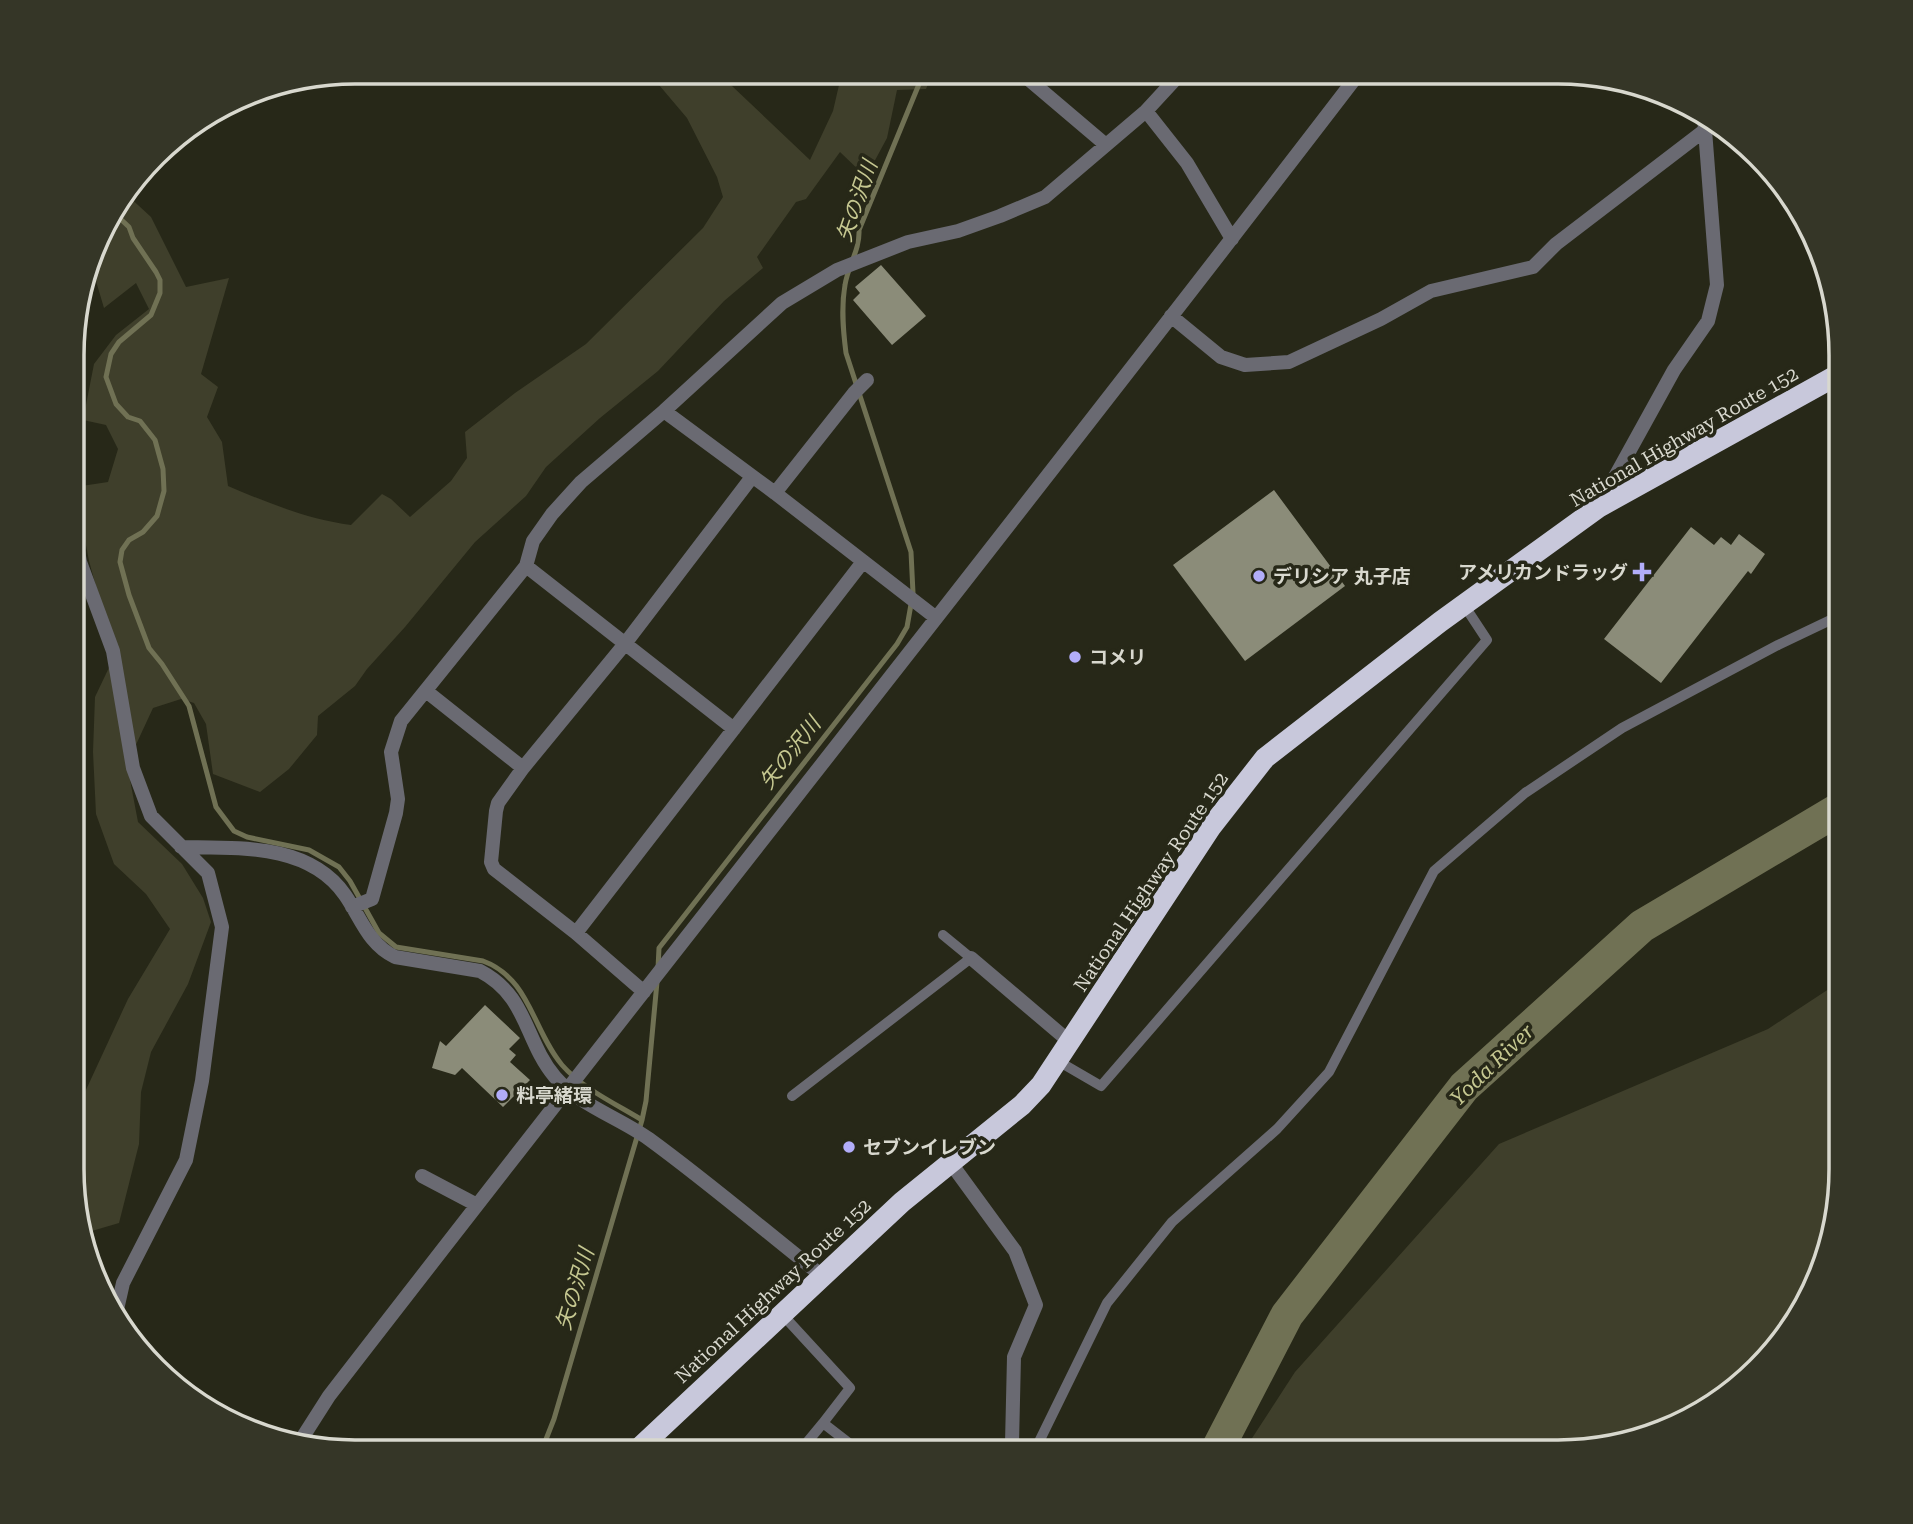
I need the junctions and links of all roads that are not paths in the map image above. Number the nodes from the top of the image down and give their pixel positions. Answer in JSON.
{"nodes":[{"id":1,"x":1034,"y":84,"type":"edge"},
{"id":2,"x":1171,"y":84,"type":"edge"},
{"id":3,"x":1351,"y":84,"type":"edge"},
{"id":4,"x":1146,"y":111,"type":"junction"},
{"id":5,"x":1701,"y":125,"type":"edge"},
{"id":6,"x":1704,"y":128,"type":"edge"},
{"id":7,"x":1106,"y":145,"type":"junction"},
{"id":8,"x":1232,"y":239,"type":"junction"},
{"id":9,"x":1171,"y":316,"type":"junction"},
{"id":10,"x":1829,"y":380,"type":"edge"},
{"id":11,"x":861,"y":385,"type":"dead end"},
{"id":12,"x":664,"y":411,"type":"junction"},
{"id":13,"x":752,"y":478,"type":"junction"},
{"id":14,"x":775,"y":493,"type":"junction"},
{"id":15,"x":1599,"y":507,"type":"junction"},
{"id":16,"x":862,"y":563,"type":"junction"},
{"id":17,"x":526,"y":566,"type":"junction"},
{"id":18,"x":84,"y":573,"type":"edge"},
{"id":19,"x":1464,"y":605,"type":"junction"},
{"id":20,"x":935,"y":617,"type":"junction"},
{"id":21,"x":1829,"y":621,"type":"edge"},
{"id":22,"x":624,"y":645,"type":"junction"},
{"id":23,"x":426,"y":691,"type":"junction"},
{"id":24,"x":734,"y":729,"type":"junction"},
{"id":25,"x":523,"y":768,"type":"junction"},
{"id":26,"x":181,"y":846,"type":"junction"},
{"id":27,"x":359,"y":904,"type":"junction"},
{"id":28,"x":576,"y":933,"type":"junction"},
{"id":29,"x":943,"y":935,"type":"dead end"},
{"id":30,"x":971,"y":958,"type":"junction"},
{"id":31,"x":647,"y":988,"type":"junction"},
{"id":32,"x":1071,"y":1043,"type":"junction"},
{"id":33,"x":1058,"y":1061,"type":"junction"},
{"id":34,"x":569,"y":1087,"type":"junction"},
{"id":35,"x":792,"y":1096,"type":"dead end"},
{"id":36,"x":950,"y":1162,"type":"junction"},
{"id":37,"x":422,"y":1176,"type":"dead end"},
{"id":38,"x":477,"y":1205,"type":"junction"},
{"id":39,"x":821,"y":1275,"type":"junction"},
{"id":40,"x":119,"y":1302,"type":"edge"},
{"id":41,"x":781,"y":1313,"type":"junction"},
{"id":42,"x":823,"y":1423,"type":"junction"},
{"id":43,"x":304,"y":1435,"type":"edge"},
{"id":44,"x":648,"y":1440,"type":"edge"},
{"id":45,"x":809,"y":1440,"type":"edge"},
{"id":46,"x":844,"y":1440,"type":"edge"},
{"id":47,"x":1012,"y":1440,"type":"edge"},
{"id":48,"x":1040,"y":1440,"type":"edge"}],
"edges":[{"from":1,"to":7,"type":"street"},
{"from":2,"to":4,"type":"street"},
{"from":3,"to":8,"type":"street"},
{"from":4,"to":7,"type":"street"},
{"from":4,"to":8,"type":"street"},
{"from":5,"to":9,"type":"street"},
{"from":6,"to":15,"type":"street"},
{"from":7,"to":12,"type":"street"},
{"from":8,"to":9,"type":"street"},
{"from":9,"to":20,"type":"street"},
{"from":10,"to":15,"type":"highway","name":"National Highway Route 152"},
{"from":11,"to":14,"type":"street"},
{"from":12,"to":13,"type":"street"},
{"from":12,"to":17,"type":"street"},
{"from":13,"to":14,"type":"street"},
{"from":13,"to":22,"type":"street"},
{"from":14,"to":16,"type":"street"},
{"from":15,"to":19,"type":"highway","name":"National Highway Route 152"},
{"from":16,"to":20,"type":"street"},
{"from":16,"to":24,"type":"street"},
{"from":17,"to":22,"type":"street"},
{"from":17,"to":23,"type":"street"},
{"from":18,"to":26,"type":"street"},
{"from":19,"to":32,"type":"highway","name":"National Highway Route 152"},
{"from":19,"to":33,"type":"lane"},
{"from":20,"to":31,"type":"street"},
{"from":21,"to":48,"type":"lane"},
{"from":22,"to":24,"type":"street"},
{"from":22,"to":25,"type":"street"},
{"from":23,"to":25,"type":"street"},
{"from":23,"to":27,"type":"street"},
{"from":24,"to":28,"type":"street"},
{"from":25,"to":28,"type":"street"},
{"from":26,"to":27,"type":"street"},
{"from":26,"to":40,"type":"street"},
{"from":27,"to":34,"type":"street"},
{"from":28,"to":31,"type":"street"},
{"from":29,"to":30,"type":"lane"},
{"from":30,"to":32,"type":"street"},
{"from":30,"to":35,"type":"lane"},
{"from":31,"to":34,"type":"street"},
{"from":32,"to":33,"type":"highway","name":"National Highway Route 152"},
{"from":33,"to":36,"type":"highway","name":"National Highway Route 152"},
{"from":34,"to":38,"type":"street"},
{"from":34,"to":39,"type":"street"},
{"from":36,"to":39,"type":"highway","name":"National Highway Route 152"},
{"from":36,"to":47,"type":"street"},
{"from":37,"to":38,"type":"street"},
{"from":38,"to":43,"type":"street"},
{"from":39,"to":41,"type":"highway","name":"National Highway Route 152"},
{"from":41,"to":42,"type":"lane"},
{"from":41,"to":44,"type":"highway","name":"National Highway Route 152"},
{"from":42,"to":45,"type":"lane"},
{"from":42,"to":46,"type":"lane"}]}
